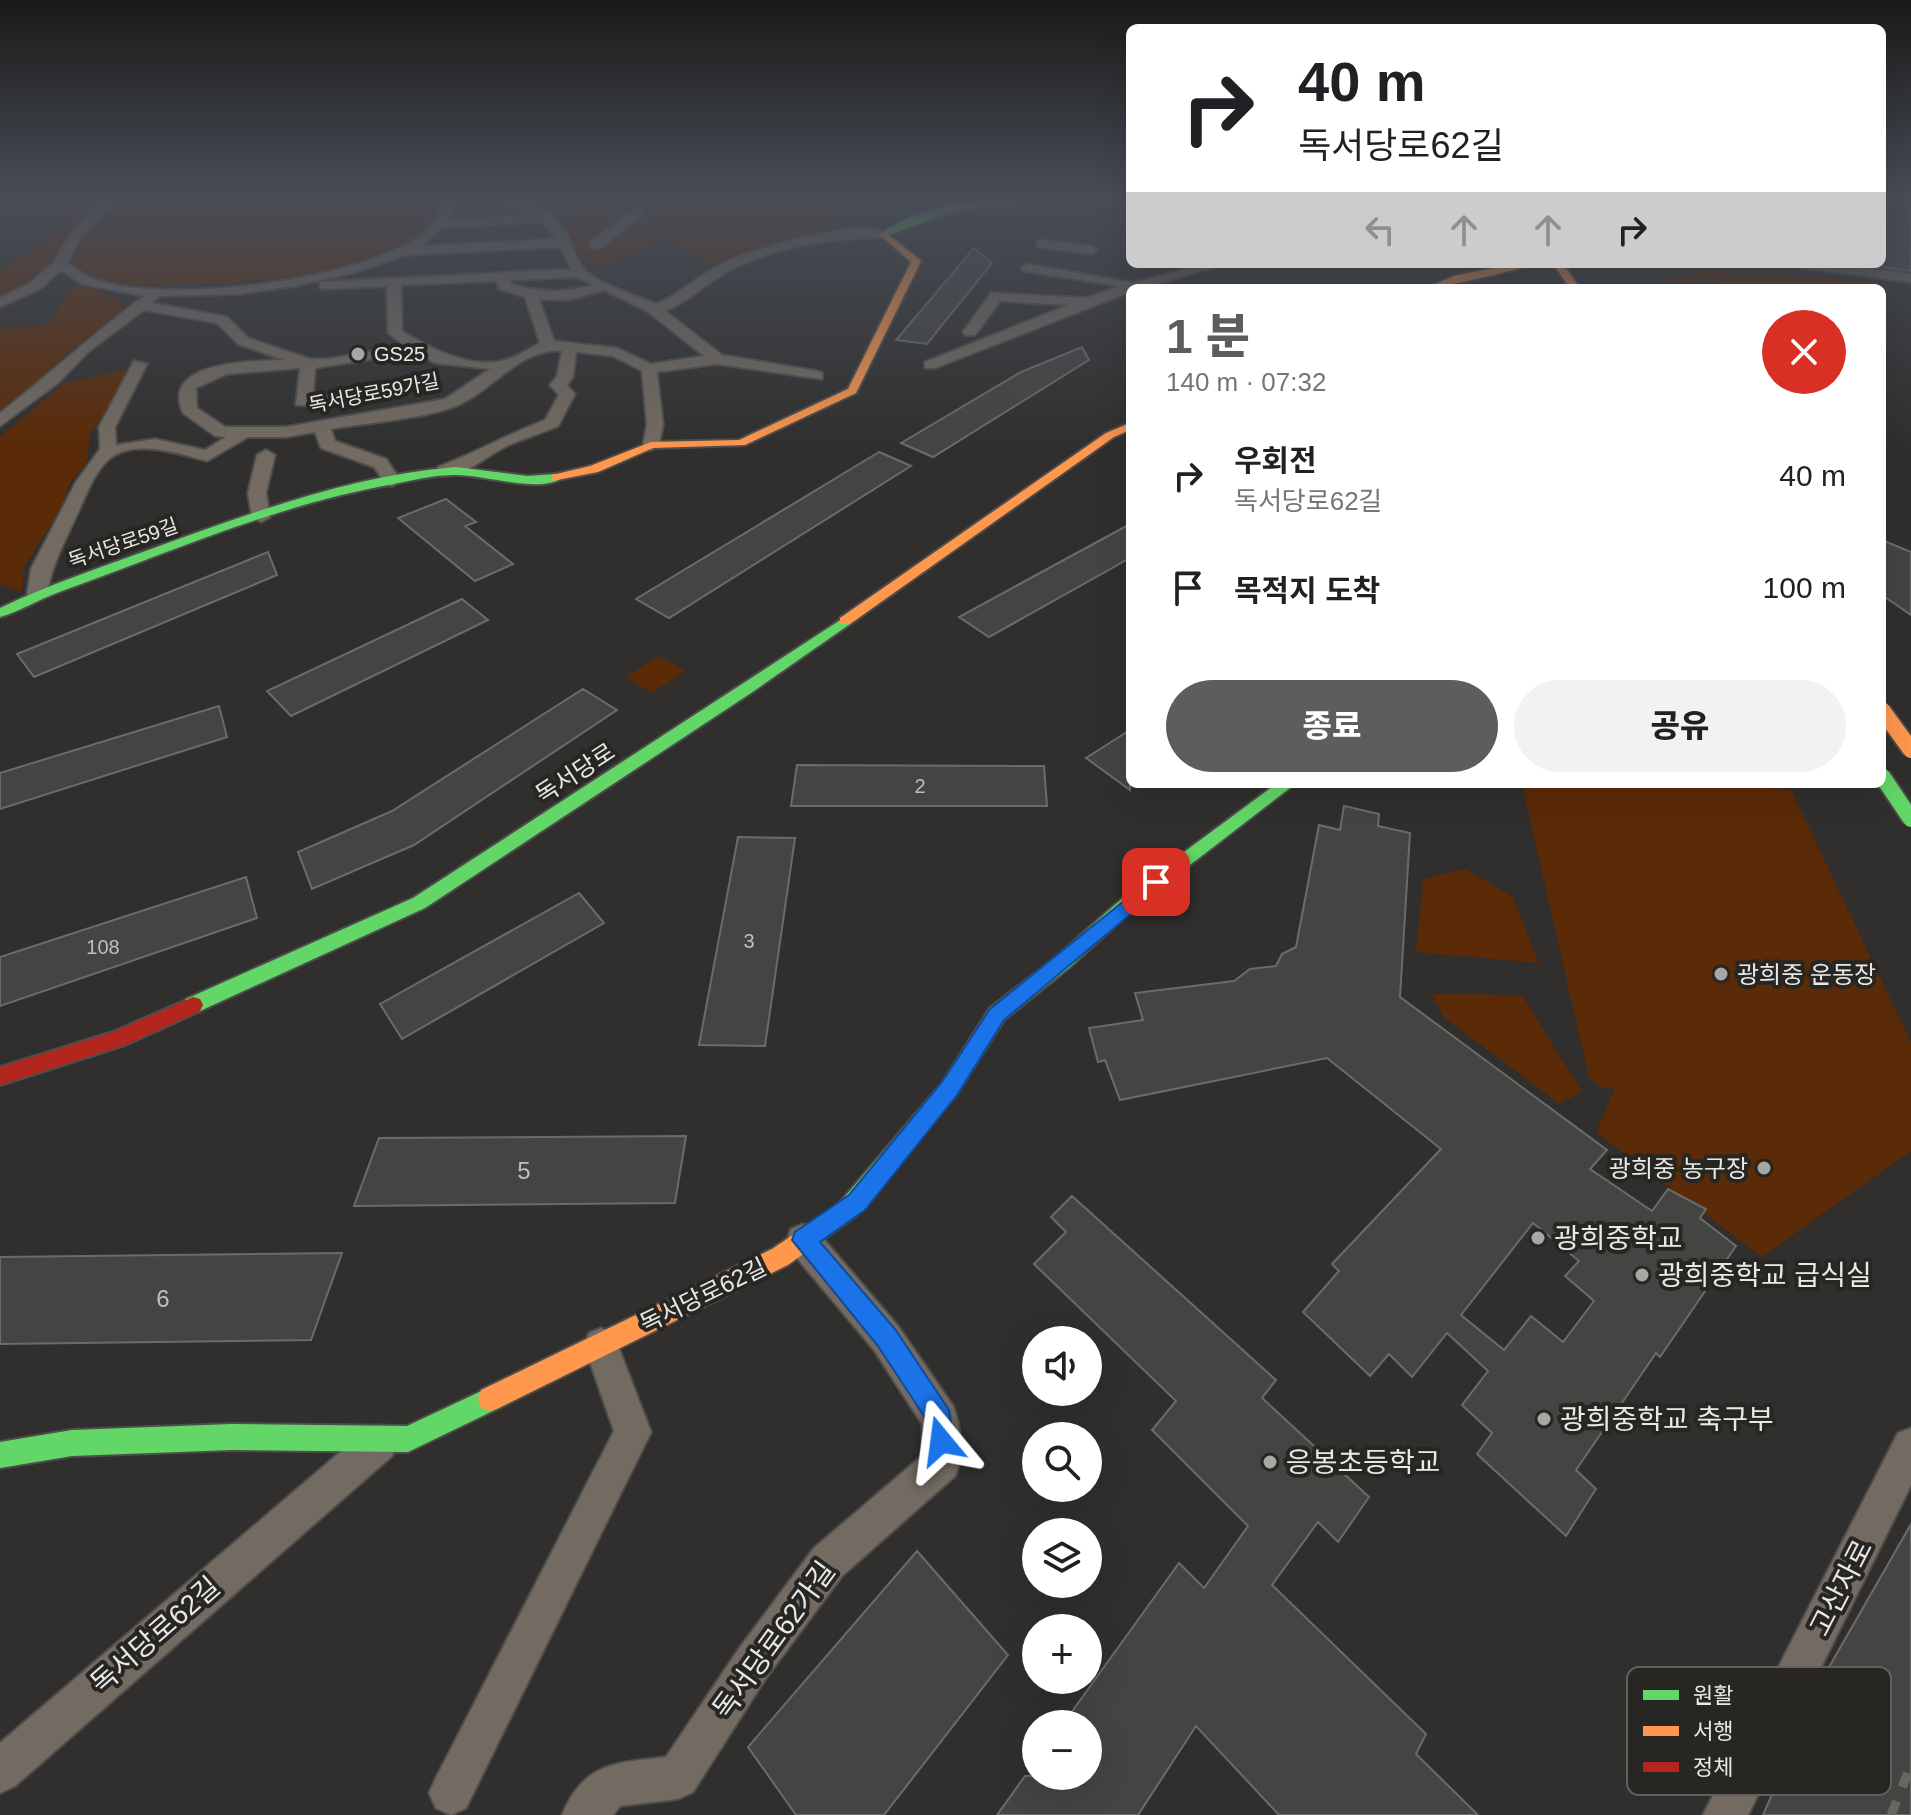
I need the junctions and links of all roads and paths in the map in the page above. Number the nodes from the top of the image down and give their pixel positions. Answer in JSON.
{"nodes":[{"id":1,"x":41,"y":281,"type":"edge"},
{"id":2,"x":86,"y":281,"type":"edge"},
{"id":3,"x":298,"y":281,"type":"edge"},
{"id":4,"x":430,"y":281,"type":"edge"},
{"id":5,"x":504,"y":281,"type":"edge"},
{"id":6,"x":597,"y":281,"type":"edge"},
{"id":7,"x":707,"y":281,"type":"edge"},
{"id":8,"x":906,"y":281,"type":"edge"},
{"id":9,"x":1113,"y":281,"type":"edge"},
{"id":10,"x":1134,"y":281,"type":"edge"},
{"id":11,"x":290,"y":283,"type":"junction"},
{"id":12,"x":394,"y":283,"type":"junction"},
{"id":13,"x":1126,"y":283,"type":"junction"},
{"id":14,"x":605,"y":286,"type":"junction"},
{"id":15,"x":1126,"y":289,"type":"edge"},
{"id":16,"x":155,"y":294,"type":"junction"},
{"id":17,"x":531,"y":295,"type":"junction"},
{"id":18,"x":0,"y":303,"type":"edge"},
{"id":19,"x":142,"y":305,"type":"junction"},
{"id":20,"x":654,"y":310,"type":"junction"},
{"id":21,"x":970,"y":332,"type":"dead end"},
{"id":22,"x":548,"y":345,"type":"junction"},
{"id":23,"x":570,"y":346,"type":"junction"},
{"id":24,"x":416,"y":348,"type":"junction"},
{"id":25,"x":717,"y":359,"type":"junction"},
{"id":26,"x":308,"y":363,"type":"junction"},
{"id":27,"x":139,"y":364,"type":"dead end"},
{"id":28,"x":930,"y":365,"type":"dead end"},
{"id":29,"x":505,"y":366,"type":"junction"},
{"id":30,"x":649,"y":369,"type":"junction"},
{"id":31,"x":817,"y":376,"type":"dead end"},
{"id":32,"x":363,"y":392,"type":"dead end"},
{"id":33,"x":0,"y":421,"type":"edge"},
{"id":34,"x":322,"y":426,"type":"junction"},
{"id":35,"x":1126,"y":428,"type":"edge"},
{"id":36,"x":242,"y":434,"type":"junction"},
{"id":37,"x":651,"y":445,"type":"junction"},
{"id":38,"x":103,"y":455,"type":"junction"},
{"id":39,"x":266,"y":455,"type":"dead end"},
{"id":40,"x":444,"y":471,"type":"junction"},
{"id":41,"x":392,"y":481,"type":"junction"},
{"id":42,"x":261,"y":517,"type":"junction"},
{"id":43,"x":37,"y":595,"type":"junction"},
{"id":44,"x":0,"y":613,"type":"edge"},
{"id":45,"x":1886,"y":713,"type":"edge"},
{"id":46,"x":1886,"y":716,"type":"edge"},
{"id":47,"x":1911,"y":724,"type":"edge"},
{"id":48,"x":1911,"y":750,"type":"edge"},
{"id":49,"x":1886,"y":782,"type":"edge"},
{"id":50,"x":1886,"y":784,"type":"edge"},
{"id":51,"x":1911,"y":787,"type":"edge"},
{"id":52,"x":1282,"y":788,"type":"edge"},
{"id":53,"x":1911,"y":819,"type":"edge"},
{"id":54,"x":0,"y":1076,"type":"edge"},
{"id":55,"x":803,"y":1240,"type":"junction"},
{"id":56,"x":601,"y":1345,"type":"junction"},
{"id":57,"x":384,"y":1439,"type":"junction"},
{"id":58,"x":1911,"y":1446,"type":"edge"},
{"id":59,"x":0,"y":1455,"type":"edge"},
{"id":60,"x":1800,"y":1667,"type":"edge"},
{"id":61,"x":0,"y":1771,"type":"edge"},
{"id":62,"x":451,"y":1793,"type":"dead end"},
{"id":63,"x":1735,"y":1795,"type":"edge"},
{"id":64,"x":584,"y":1815,"type":"edge"},
{"id":65,"x":1725,"y":1815,"type":"edge"}],
"edges":[{"from":1,"to":18,"type":"street"},
{"from":2,"to":16,"type":"street"},
{"from":3,"to":11,"type":"street"},
{"from":4,"to":12,"type":"street"},
{"from":5,"to":17,"type":"street"},
{"from":6,"to":14,"type":"street"},
{"from":7,"to":20,"type":"street"},
{"from":8,"to":37,"type":"street","name":"독서당로59길"},
{"from":9,"to":13,"type":"street"},
{"from":10,"to":13,"type":"street"},
{"from":11,"to":12,"type":"street"},
{"from":11,"to":16,"type":"street"},
{"from":12,"to":24,"type":"street"},
{"from":13,"to":21,"type":"street"},
{"from":14,"to":17,"type":"street"},
{"from":14,"to":20,"type":"street"},
{"from":15,"to":28,"type":"street"},
{"from":16,"to":19,"type":"street"},
{"from":17,"to":22,"type":"street"},
{"from":19,"to":26,"type":"street"},
{"from":19,"to":33,"type":"street"},
{"from":20,"to":25,"type":"street"},
{"from":22,"to":23,"type":"street"},
{"from":22,"to":29,"type":"street","name":"독서당로59가길"},
{"from":23,"to":30,"type":"street"},
{"from":23,"to":40,"type":"street"},
{"from":24,"to":26,"type":"street"},
{"from":24,"to":29,"type":"street"},
{"from":25,"to":30,"type":"street"},
{"from":25,"to":31,"type":"street"},
{"from":26,"to":32,"type":"street","name":"독서당로59가길"},
{"from":26,"to":36,"type":"street","name":"독서당로59가길"},
{"from":27,"to":38,"type":"street"},
{"from":29,"to":34,"type":"street","name":"독서당로59가길"},
{"from":30,"to":37,"type":"street"},
{"from":34,"to":36,"type":"street","name":"독서당로59가길"},
{"from":34,"to":41,"type":"street"},
{"from":35,"to":54,"type":"street","name":"독서당로"},
{"from":36,"to":38,"type":"street","name":"독서당로59가길"},
{"from":37,"to":40,"type":"street","name":"독서당로59길"},
{"from":38,"to":43,"type":"street"},
{"from":39,"to":42,"type":"street"},
{"from":40,"to":41,"type":"street","name":"독서당로59길"},
{"from":41,"to":42,"type":"street","name":"독서당로59길"},
{"from":42,"to":43,"type":"street","name":"독서당로59길"},
{"from":43,"to":44,"type":"street","name":"독서당로59길"},
{"from":45,"to":47,"type":"street"},
{"from":46,"to":48,"type":"street","bridge":true},
{"from":49,"to":53,"type":"street","bridge":true},
{"from":50,"to":51,"type":"street"},
{"from":52,"to":55,"type":"street","name":"독서당로62길"},
{"from":55,"to":56,"type":"street","name":"독서당로62길"},
{"from":55,"to":64,"type":"street","name":"독서당로62가길"},
{"from":56,"to":57,"type":"street","name":"독서당로62길"},
{"from":56,"to":62,"type":"street"},
{"from":57,"to":59,"type":"street","name":"독서당로62길"},
{"from":57,"to":61,"type":"street","name":"독서당로62길"},
{"from":58,"to":60,"type":"street","name":"고산자로"},
{"from":63,"to":65,"type":"street","name":"고산자로"}]}
